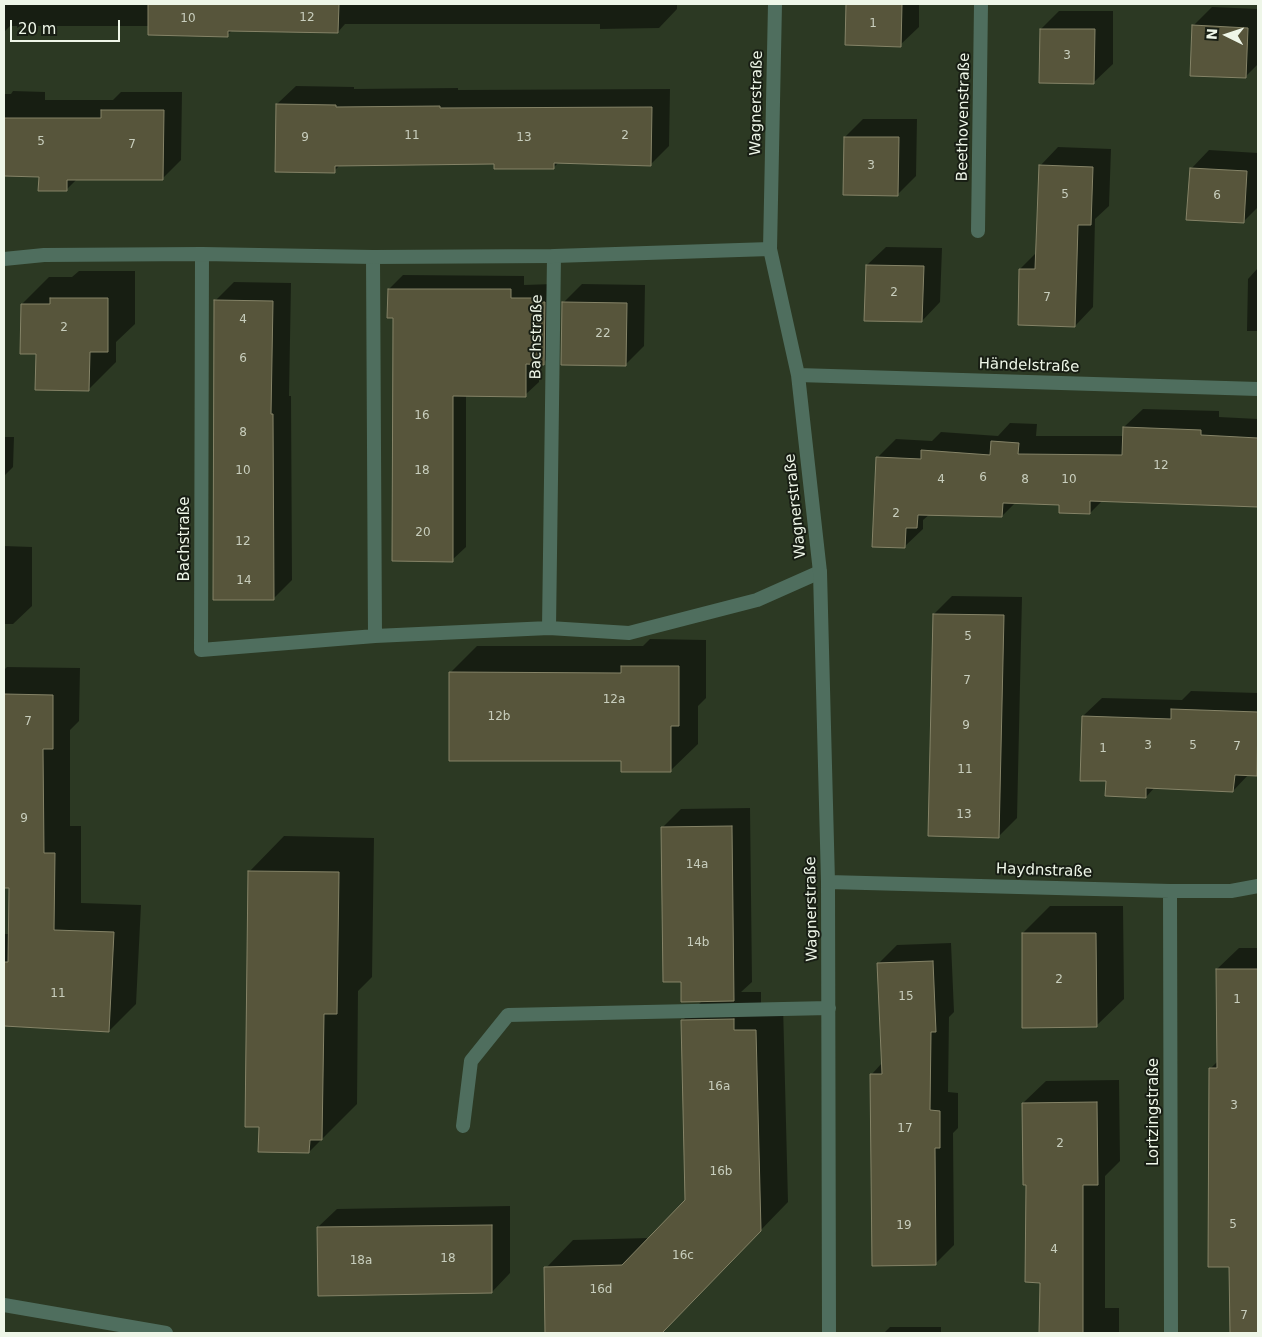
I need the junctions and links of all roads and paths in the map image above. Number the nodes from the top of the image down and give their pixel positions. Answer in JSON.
{"nodes":[{"id":1,"x":775,"y":4,"type":"edge"},
{"id":2,"x":981,"y":4,"type":"edge"},
{"id":3,"x":978,"y":231,"type":"dead end"},
{"id":4,"x":770,"y":249,"type":"junction"},
{"id":5,"x":202,"y":254,"type":"junction"},
{"id":6,"x":554,"y":256,"type":"junction"},
{"id":7,"x":373,"y":257,"type":"junction"},
{"id":8,"x":4,"y":259,"type":"edge"},
{"id":9,"x":798,"y":375,"type":"junction"},
{"id":10,"x":1258,"y":389,"type":"edge"},
{"id":11,"x":820,"y":572,"type":"junction"},
{"id":12,"x":549,"y":628,"type":"junction"},
{"id":13,"x":375,"y":636,"type":"junction"},
{"id":14,"x":828,"y":882,"type":"junction"},
{"id":15,"x":1258,"y":886,"type":"edge"},
{"id":16,"x":1170,"y":891,"type":"junction"},
{"id":17,"x":829,"y":1008,"type":"junction"},
{"id":18,"x":463,"y":1126,"type":"dead end"},
{"id":19,"x":4,"y":1305,"type":"edge"},
{"id":20,"x":166,"y":1333,"type":"edge"},
{"id":21,"x":829,"y":1333,"type":"edge"},
{"id":22,"x":1171,"y":1333,"type":"edge"}],
"edges":[{"from":1,"to":4,"type":"street","name":"Wagnerstraße"},
{"from":2,"to":3,"type":"street","name":"Beethovenstraße"},
{"from":4,"to":6,"type":"street"},
{"from":4,"to":9,"type":"street","name":"Wagnerstraße"},
{"from":5,"to":7,"type":"street"},
{"from":5,"to":8,"type":"street"},
{"from":5,"to":13,"type":"street","name":"Bachstraße"},
{"from":6,"to":7,"type":"street"},
{"from":6,"to":12,"type":"street","name":"Bachstraße"},
{"from":7,"to":13,"type":"street"},
{"from":9,"to":10,"type":"street","name":"Händelstraße"},
{"from":9,"to":11,"type":"street","name":"Wagnerstraße"},
{"from":11,"to":12,"type":"street","name":"Bachstraße"},
{"from":11,"to":14,"type":"street","name":"Wagnerstraße"},
{"from":12,"to":13,"type":"street","name":"Bachstraße"},
{"from":14,"to":16,"type":"street","name":"Haydnstraße"},
{"from":14,"to":17,"type":"street","name":"Wagnerstraße"},
{"from":15,"to":16,"type":"street","name":"Haydnstraße"},
{"from":16,"to":22,"type":"street","name":"Lortzingstraße"},
{"from":17,"to":18,"type":"street"},
{"from":17,"to":21,"type":"street","name":"Wagnerstraße"},
{"from":19,"to":20,"type":"street"}]}
